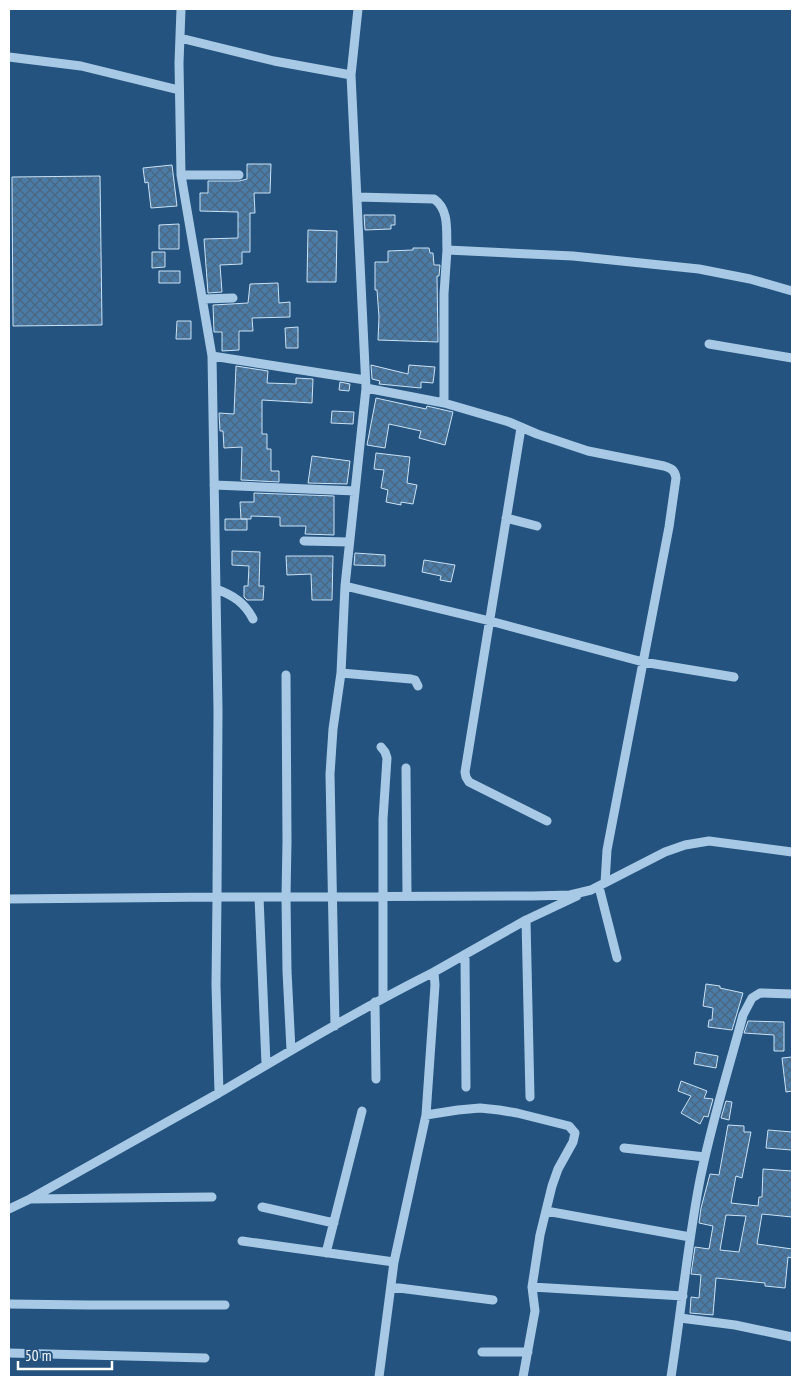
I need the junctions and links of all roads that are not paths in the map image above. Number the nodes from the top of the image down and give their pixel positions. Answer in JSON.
{"nodes":[{"id":1,"x":182,"y":9,"type":"edge"},
{"id":2,"x":358,"y":9,"type":"edge"},
{"id":3,"x":180,"y":38,"type":"junction"},
{"id":4,"x":9,"y":57,"type":"edge"},
{"id":5,"x":352,"y":75,"type":"junction"},
{"id":6,"x":179,"y":90,"type":"junction"},
{"id":7,"x":181,"y":175,"type":"junction"},
{"id":8,"x":239,"y":175,"type":"dead end"},
{"id":9,"x":357,"y":197,"type":"junction"},
{"id":10,"x":447,"y":250,"type":"junction"},
{"id":11,"x":792,"y":291,"type":"edge"},
{"id":12,"x":233,"y":298,"type":"dead end"},
{"id":13,"x":203,"y":299,"type":"junction"},
{"id":14,"x":709,"y":344,"type":"dead end"},
{"id":15,"x":212,"y":356,"type":"junction"},
{"id":16,"x":792,"y":358,"type":"edge"},
{"id":17,"x":366,"y":384,"type":"junction"},
{"id":18,"x":444,"y":403,"type":"junction"},
{"id":19,"x":521,"y":428,"type":"junction"},
{"id":20,"x":214,"y":485,"type":"junction"},
{"id":21,"x":355,"y":491,"type":"junction"},
{"id":22,"x":506,"y":518,"type":"junction"},
{"id":23,"x":537,"y":526,"type":"dead end"},
{"id":24,"x":304,"y":541,"type":"dead end"},
{"id":25,"x":349,"y":542,"type":"junction"},
{"id":26,"x":345,"y":586,"type":"junction"},
{"id":27,"x":216,"y":589,"type":"junction"},
{"id":28,"x":253,"y":619,"type":"dead end"},
{"id":29,"x":490,"y":621,"type":"junction"},
{"id":30,"x":643,"y":662,"type":"junction"},
{"id":31,"x":342,"y":673,"type":"junction"},
{"id":32,"x":286,"y":675,"type":"dead end"},
{"id":33,"x":734,"y":677,"type":"dead end"},
{"id":34,"x":418,"y":686,"type":"dead end"},
{"id":35,"x":381,"y":747,"type":"dead end"},
{"id":36,"x":406,"y":768,"type":"dead end"},
{"id":37,"x":547,"y":821,"type":"dead end"},
{"id":38,"x":789,"y":851,"type":"edge"},
{"id":39,"x":602,"y":885,"type":"junction"},
{"id":40,"x":581,"y":893,"type":"junction"},
{"id":41,"x":332,"y":896,"type":"junction"},
{"id":42,"x":382,"y":896,"type":"junction"},
{"id":43,"x":407,"y":896,"type":"junction"},
{"id":44,"x":217,"y":897,"type":"junction"},
{"id":45,"x":259,"y":897,"type":"junction"},
{"id":46,"x":286,"y":897,"type":"junction"},
{"id":47,"x":9,"y":899,"type":"edge"},
{"id":48,"x":526,"y":920,"type":"junction"},
{"id":49,"x":465,"y":956,"type":"junction"},
{"id":50,"x":617,"y":958,"type":"dead end"},
{"id":51,"x":434,"y":972,"type":"junction"},
{"id":52,"x":792,"y":997,"type":"edge"},
{"id":53,"x":379,"y":1000,"type":"junction"},
{"id":54,"x":335,"y":1026,"type":"junction"},
{"id":55,"x":291,"y":1050,"type":"junction"},
{"id":56,"x":266,"y":1064,"type":"junction"},
{"id":57,"x":376,"y":1080,"type":"dead end"},
{"id":58,"x":466,"y":1087,"type":"dead end"},
{"id":59,"x":219,"y":1092,"type":"junction"},
{"id":60,"x":530,"y":1097,"type":"dead end"},
{"id":61,"x":362,"y":1111,"type":"dead end"},
{"id":62,"x":426,"y":1114,"type":"junction"},
{"id":63,"x":624,"y":1148,"type":"dead end"},
{"id":64,"x":705,"y":1157,"type":"junction"},
{"id":65,"x":212,"y":1197,"type":"dead end"},
{"id":66,"x":30,"y":1199,"type":"junction"},
{"id":67,"x":262,"y":1207,"type":"dead end"},
{"id":68,"x":9,"y":1209,"type":"edge"},
{"id":69,"x":546,"y":1212,"type":"junction"},
{"id":70,"x":334,"y":1223,"type":"junction"},
{"id":71,"x":690,"y":1237,"type":"junction"},
{"id":72,"x":242,"y":1241,"type":"dead end"},
{"id":73,"x":326,"y":1253,"type":"junction"},
{"id":74,"x":394,"y":1262,"type":"junction"},
{"id":75,"x":391,"y":1287,"type":"junction"},
{"id":76,"x":532,"y":1287,"type":"junction"},
{"id":77,"x":683,"y":1296,"type":"junction"},
{"id":78,"x":493,"y":1300,"type":"dead end"},
{"id":79,"x":9,"y":1304,"type":"edge"},
{"id":80,"x":225,"y":1305,"type":"dead end"},
{"id":81,"x":680,"y":1318,"type":"junction"},
{"id":82,"x":792,"y":1337,"type":"edge"},
{"id":83,"x":482,"y":1352,"type":"dead end"},
{"id":84,"x":528,"y":1352,"type":"junction"},
{"id":85,"x":9,"y":1353,"type":"edge"},
{"id":86,"x":205,"y":1358,"type":"dead end"},
{"id":87,"x":379,"y":1377,"type":"edge"},
{"id":88,"x":523,"y":1377,"type":"edge"},
{"id":89,"x":671,"y":1377,"type":"edge"}],
"edges":[{"from":1,"to":3,"type":"street"},
{"from":2,"to":5,"type":"street"},
{"from":3,"to":5,"type":"street"},
{"from":3,"to":6,"type":"street"},
{"from":4,"to":6,"type":"street"},
{"from":5,"to":9,"type":"street"},
{"from":6,"to":7,"type":"street"},
{"from":7,"to":8,"type":"street"},
{"from":7,"to":13,"type":"street"},
{"from":9,"to":10,"type":"street"},
{"from":9,"to":17,"type":"street"},
{"from":10,"to":11,"type":"street"},
{"from":10,"to":18,"type":"street"},
{"from":12,"to":13,"type":"street"},
{"from":13,"to":15,"type":"street"},
{"from":14,"to":16,"type":"street"},
{"from":15,"to":17,"type":"street"},
{"from":15,"to":20,"type":"street"},
{"from":17,"to":18,"type":"street"},
{"from":17,"to":21,"type":"street"},
{"from":18,"to":19,"type":"street"},
{"from":19,"to":22,"type":"street"},
{"from":19,"to":30,"type":"street"},
{"from":20,"to":21,"type":"street"},
{"from":20,"to":27,"type":"street"},
{"from":21,"to":25,"type":"street"},
{"from":22,"to":23,"type":"street"},
{"from":22,"to":29,"type":"street"},
{"from":24,"to":25,"type":"street"},
{"from":25,"to":26,"type":"street"},
{"from":26,"to":29,"type":"street"},
{"from":26,"to":31,"type":"street"},
{"from":27,"to":28,"type":"street"},
{"from":27,"to":44,"type":"street"},
{"from":29,"to":30,"type":"street"},
{"from":29,"to":37,"type":"street"},
{"from":30,"to":33,"type":"street"},
{"from":30,"to":39,"type":"street"},
{"from":31,"to":34,"type":"street"},
{"from":31,"to":41,"type":"street"},
{"from":32,"to":46,"type":"street"},
{"from":35,"to":42,"type":"street"},
{"from":36,"to":43,"type":"street"},
{"from":38,"to":39,"type":"street"},
{"from":39,"to":40,"type":"street"},
{"from":39,"to":50,"type":"street"},
{"from":40,"to":43,"type":"street"},
{"from":40,"to":48,"type":"street"},
{"from":41,"to":42,"type":"street"},
{"from":41,"to":46,"type":"street"},
{"from":41,"to":54,"type":"street"},
{"from":42,"to":43,"type":"street"},
{"from":42,"to":53,"type":"street"},
{"from":44,"to":45,"type":"street"},
{"from":44,"to":47,"type":"street"},
{"from":44,"to":59,"type":"street"},
{"from":45,"to":46,"type":"street"},
{"from":45,"to":56,"type":"street"},
{"from":46,"to":55,"type":"street"},
{"from":48,"to":49,"type":"street"},
{"from":48,"to":60,"type":"street"},
{"from":49,"to":51,"type":"street"},
{"from":49,"to":58,"type":"street"},
{"from":51,"to":53,"type":"street"},
{"from":51,"to":62,"type":"street"},
{"from":52,"to":64,"type":"street"},
{"from":53,"to":54,"type":"street"},
{"from":53,"to":57,"type":"street"},
{"from":54,"to":55,"type":"street"},
{"from":55,"to":56,"type":"street"},
{"from":56,"to":59,"type":"street"},
{"from":59,"to":66,"type":"street"},
{"from":61,"to":70,"type":"street"},
{"from":62,"to":69,"type":"street"},
{"from":62,"to":74,"type":"street"},
{"from":63,"to":64,"type":"street"},
{"from":64,"to":71,"type":"street"},
{"from":65,"to":66,"type":"street"},
{"from":66,"to":68,"type":"street"},
{"from":67,"to":70,"type":"street"},
{"from":69,"to":71,"type":"street"},
{"from":69,"to":76,"type":"street"},
{"from":70,"to":73,"type":"street"},
{"from":71,"to":77,"type":"street"},
{"from":72,"to":73,"type":"street"},
{"from":73,"to":74,"type":"street"},
{"from":74,"to":75,"type":"street"},
{"from":75,"to":78,"type":"street"},
{"from":75,"to":87,"type":"street"},
{"from":76,"to":77,"type":"street"},
{"from":76,"to":84,"type":"street"},
{"from":77,"to":81,"type":"street"},
{"from":79,"to":80,"type":"street"},
{"from":81,"to":82,"type":"street"},
{"from":81,"to":89,"type":"street"},
{"from":83,"to":84,"type":"street"},
{"from":84,"to":88,"type":"street"},
{"from":85,"to":86,"type":"street"}]}
